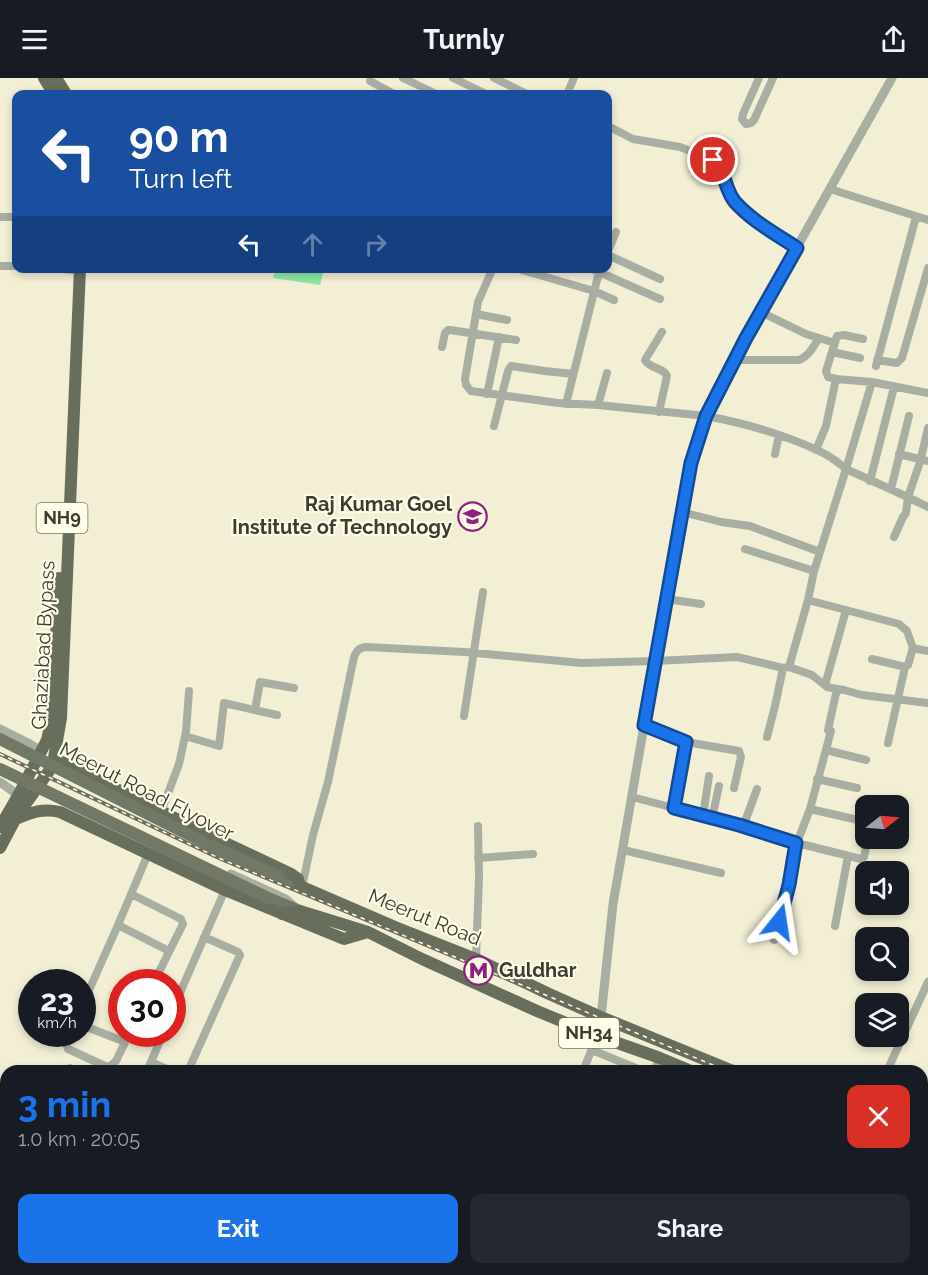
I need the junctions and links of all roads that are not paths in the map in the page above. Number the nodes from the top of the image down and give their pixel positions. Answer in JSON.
{"nodes":[{"id":1,"x":404,"y":78,"type":"edge"},
{"id":2,"x":453,"y":78,"type":"edge"},
{"id":3,"x":494,"y":78,"type":"edge"},
{"id":4,"x":759,"y":78,"type":"edge"},
{"id":5,"x":773,"y":78,"type":"edge"},
{"id":6,"x":892,"y":78,"type":"edge"},
{"id":7,"x":370,"y":81,"type":"dead end"},
{"id":8,"x":387,"y":90,"type":"edge"},
{"id":9,"x":428,"y":90,"type":"edge"},
{"id":10,"x":478,"y":90,"type":"edge"},
{"id":11,"x":519,"y":90,"type":"edge"},
{"id":12,"x":612,"y":128,"type":"edge"},
{"id":13,"x":830,"y":189,"type":"junction"},
{"id":14,"x":916,"y":217,"type":"junction"},
{"id":15,"x":928,"y":220,"type":"edge"},
{"id":16,"x":616,"y":232,"type":"dead end"},
{"id":17,"x":612,"y":242,"type":"edge"},
{"id":18,"x":797,"y":248,"type":"junction"},
{"id":19,"x":612,"y":255,"type":"edge"},
{"id":20,"x":928,"y":268,"type":"edge"},
{"id":21,"x":75,"y":273,"type":"edge"},
{"id":22,"x":491,"y":273,"type":"edge"},
{"id":23,"x":531,"y":273,"type":"edge"},
{"id":24,"x":598,"y":273,"type":"edge"},
{"id":25,"x":605,"y":273,"type":"edge"},
{"id":26,"x":660,"y":279,"type":"dead end"},
{"id":27,"x":594,"y":291,"type":"junction"},
{"id":28,"x":660,"y":299,"type":"dead end"},
{"id":29,"x":614,"y":300,"type":"dead end"},
{"id":30,"x":74,"y":310,"type":"junction"},
{"id":31,"x":761,"y":312,"type":"junction"},
{"id":32,"x":476,"y":314,"type":"junction"},
{"id":33,"x":507,"y":320,"type":"dead end"},
{"id":34,"x":473,"y":332,"type":"junction"},
{"id":35,"x":662,"y":332,"type":"dead end"},
{"id":36,"x":499,"y":337,"type":"junction"},
{"id":37,"x":819,"y":338,"type":"junction"},
{"id":38,"x":863,"y":339,"type":"dead end"},
{"id":39,"x":516,"y":340,"type":"dead end"},
{"id":40,"x":835,"y":343,"type":"junction"},
{"id":41,"x":442,"y":347,"type":"dead end"},
{"id":42,"x":832,"y":352,"type":"junction"},
{"id":43,"x":860,"y":358,"type":"dead end"},
{"id":44,"x":735,"y":360,"type":"junction"},
{"id":45,"x":607,"y":373,"type":"dead end"},
{"id":46,"x":573,"y":374,"type":"junction"},
{"id":47,"x":836,"y":379,"type":"junction"},
{"id":48,"x":872,"y":382,"type":"junction"},
{"id":49,"x":894,"y":387,"type":"junction"},
{"id":50,"x":928,"y":393,"type":"edge"},
{"id":51,"x":487,"y":394,"type":"junction"},
{"id":52,"x":501,"y":395,"type":"junction"},
{"id":53,"x":566,"y":404,"type":"junction"},
{"id":54,"x":598,"y":405,"type":"junction"},
{"id":55,"x":659,"y":412,"type":"junction"},
{"id":56,"x":706,"y":416,"type":"junction"},
{"id":57,"x":909,"y":416,"type":"dead end"},
{"id":58,"x":494,"y":426,"type":"dead end"},
{"id":59,"x":928,"y":428,"type":"edge"},
{"id":60,"x":779,"y":435,"type":"junction"},
{"id":61,"x":816,"y":450,"type":"junction"},
{"id":62,"x":775,"y":454,"type":"dead end"},
{"id":63,"x":899,"y":454,"type":"junction"},
{"id":64,"x":924,"y":460,"type":"edge"},
{"id":65,"x":846,"y":469,"type":"junction"},
{"id":66,"x":870,"y":481,"type":"junction"},
{"id":67,"x":891,"y":489,"type":"junction"},
{"id":68,"x":908,"y":497,"type":"junction"},
{"id":69,"x":928,"y":507,"type":"edge"},
{"id":70,"x":681,"y":512,"type":"junction"},
{"id":71,"x":894,"y":537,"type":"dead end"},
{"id":72,"x":746,"y":549,"type":"dead end"},
{"id":73,"x":820,"y":552,"type":"junction"},
{"id":74,"x":814,"y":571,"type":"junction"},
{"id":75,"x":483,"y":592,"type":"dead end"},
{"id":76,"x":666,"y":599,"type":"junction"},
{"id":77,"x":808,"y":600,"type":"junction"},
{"id":78,"x":701,"y":604,"type":"dead end"},
{"id":79,"x":846,"y":610,"type":"junction"},
{"id":80,"x":913,"y":648,"type":"junction"},
{"id":81,"x":928,"y":651,"type":"edge"},
{"id":82,"x":473,"y":653,"type":"junction"},
{"id":83,"x":872,"y":659,"type":"dead end"},
{"id":84,"x":655,"y":662,"type":"junction"},
{"id":85,"x":905,"y":667,"type":"junction"},
{"id":86,"x":786,"y":668,"type":"junction"},
{"id":87,"x":825,"y":685,"type":"junction"},
{"id":88,"x":294,"y":688,"type":"dead end"},
{"id":89,"x":837,"y":689,"type":"junction"},
{"id":90,"x":189,"y":691,"type":"dead end"},
{"id":91,"x":898,"y":700,"type":"junction"},
{"id":92,"x":928,"y":704,"type":"edge"},
{"id":93,"x":255,"y":710,"type":"junction"},
{"id":94,"x":277,"y":715,"type":"dead end"},
{"id":95,"x":464,"y":716,"type":"dead end"},
{"id":96,"x":644,"y":725,"type":"junction"},
{"id":97,"x":0,"y":729,"type":"edge"},
{"id":98,"x":185,"y":736,"type":"junction"},
{"id":99,"x":767,"y":737,"type":"dead end"},
{"id":100,"x":0,"y":739,"type":"edge"},
{"id":101,"x":686,"y":742,"type":"junction"},
{"id":102,"x":888,"y":743,"type":"dead end"},
{"id":103,"x":825,"y":750,"type":"junction"},
{"id":104,"x":41,"y":751,"type":"junction"},
{"id":105,"x":54,"y":758,"type":"junction"},
{"id":106,"x":866,"y":760,"type":"dead end"},
{"id":107,"x":0,"y":763,"type":"edge"},
{"id":108,"x":75,"y":767,"type":"junction"},
{"id":109,"x":0,"y":769,"type":"edge"},
{"id":110,"x":49,"y":771,"type":"junction"},
{"id":111,"x":708,"y":776,"type":"dead end"},
{"id":112,"x":817,"y":779,"type":"junction"},
{"id":113,"x":70,"y":781,"type":"junction"},
{"id":114,"x":1,"y":783,"type":"edge"},
{"id":115,"x":719,"y":786,"type":"dead end"},
{"id":116,"x":734,"y":788,"type":"dead end"},
{"id":117,"x":857,"y":788,"type":"dead end"},
{"id":118,"x":757,"y":789,"type":"dead end"},
{"id":119,"x":18,"y":795,"type":"junction"},
{"id":120,"x":632,"y":797,"type":"junction"},
{"id":121,"x":674,"y":808,"type":"junction"},
{"id":122,"x":810,"y":809,"type":"junction"},
{"id":123,"x":43,"y":810,"type":"junction"},
{"id":124,"x":161,"y":812,"type":"junction"},
{"id":125,"x":703,"y":816,"type":"junction"},
{"id":126,"x":712,"y":818,"type":"junction"},
{"id":127,"x":855,"y":819,"type":"edge"},
{"id":128,"x":15,"y":820,"type":"junction"},
{"id":129,"x":478,"y":826,"type":"dead end"},
{"id":130,"x":0,"y":827,"type":"edge"},
{"id":131,"x":743,"y":827,"type":"junction"},
{"id":132,"x":796,"y":843,"type":"junction"},
{"id":133,"x":0,"y":848,"type":"edge"},
{"id":134,"x":865,"y":849,"type":"edge"},
{"id":135,"x":623,"y":850,"type":"junction"},
{"id":136,"x":148,"y":854,"type":"junction"},
{"id":137,"x":533,"y":854,"type":"dead end"},
{"id":138,"x":848,"y":856,"type":"junction"},
{"id":139,"x":478,"y":858,"type":"junction"},
{"id":140,"x":721,"y":873,"type":"dead end"},
{"id":141,"x":301,"y":886,"type":"junction"},
{"id":142,"x":225,"y":890,"type":"junction"},
{"id":143,"x":131,"y":894,"type":"junction"},
{"id":144,"x":300,"y":911,"type":"junction"},
{"id":145,"x":282,"y":914,"type":"junction"},
{"id":146,"x":373,"y":918,"type":"junction"},
{"id":147,"x":118,"y":925,"type":"junction"},
{"id":148,"x":835,"y":926,"type":"dead end"},
{"id":149,"x":368,"y":932,"type":"junction"},
{"id":150,"x":204,"y":937,"type":"junction"},
{"id":151,"x":774,"y":940,"type":"dead end"},
{"id":152,"x":169,"y":951,"type":"junction"},
{"id":153,"x":476,"y":959,"type":"junction"},
{"id":154,"x":160,"y":969,"type":"edge"},
{"id":155,"x":96,"y":974,"type":"edge"},
{"id":156,"x":186,"y":979,"type":"edge"},
{"id":157,"x":928,"y":982,"type":"edge"},
{"id":158,"x":602,"y":1017,"type":"junction"},
{"id":159,"x":597,"y":1036,"type":"junction"},
{"id":160,"x":67,"y":1047,"type":"edge"},
{"id":161,"x":122,"y":1047,"type":"edge"},
{"id":162,"x":157,"y":1047,"type":"edge"},
{"id":163,"x":592,"y":1050,"type":"junction"},
{"id":164,"x":660,"y":1058,"type":"junction"},
{"id":165,"x":151,"y":1062,"type":"junction"},
{"id":166,"x":103,"y":1065,"type":"edge"},
{"id":167,"x":110,"y":1065,"type":"edge"},
{"id":168,"x":150,"y":1065,"type":"edge"},
{"id":169,"x":158,"y":1065,"type":"edge"},
{"id":170,"x":191,"y":1065,"type":"edge"},
{"id":171,"x":586,"y":1065,"type":"edge"},
{"id":172,"x":628,"y":1065,"type":"edge"},
{"id":173,"x":657,"y":1065,"type":"edge"},
{"id":174,"x":677,"y":1065,"type":"edge"},
{"id":175,"x":718,"y":1065,"type":"edge"},
{"id":176,"x":890,"y":1065,"type":"edge"}],
"edges":[{"from":1,"to":9,"type":"street"},
{"from":2,"to":10,"type":"street"},
{"from":3,"to":11,"type":"street"},
{"from":4,"to":5,"type":"street"},
{"from":6,"to":13,"type":"street"},
{"from":7,"to":8,"type":"street"},
{"from":12,"to":18,"type":"street"},
{"from":13,"to":14,"type":"street"},
{"from":13,"to":18,"type":"street"},
{"from":14,"to":15,"type":"street"},
{"from":14,"to":20,"type":"street"},
{"from":16,"to":17,"type":"street"},
{"from":18,"to":31,"type":"street"},
{"from":19,"to":26,"type":"street"},
{"from":21,"to":30,"type":"highway","name":"Ghaziabad Bypass","number":"NH9"},
{"from":22,"to":32,"type":"street"},
{"from":23,"to":27,"type":"street"},
{"from":24,"to":27,"type":"street"},
{"from":25,"to":28,"type":"street"},
{"from":27,"to":29,"type":"street"},
{"from":27,"to":46,"type":"street"},
{"from":30,"to":104,"type":"highway","name":"Ghaziabad Bypass","number":"NH9"},
{"from":30,"to":105,"type":"highway","name":"Ghaziabad Bypass","number":"NH9"},
{"from":31,"to":37,"type":"street"},
{"from":31,"to":44,"type":"street"},
{"from":32,"to":33,"type":"street"},
{"from":32,"to":34,"type":"street"},
{"from":34,"to":36,"type":"street"},
{"from":34,"to":41,"type":"street"},
{"from":34,"to":51,"type":"street"},
{"from":35,"to":55,"type":"street"},
{"from":36,"to":39,"type":"street"},
{"from":36,"to":51,"type":"street"},
{"from":37,"to":40,"type":"street"},
{"from":37,"to":44,"type":"street"},
{"from":38,"to":40,"type":"street"},
{"from":40,"to":42,"type":"street"},
{"from":42,"to":43,"type":"street"},
{"from":42,"to":47,"type":"street"},
{"from":44,"to":56,"type":"street"},
{"from":45,"to":54,"type":"street"},
{"from":46,"to":52,"type":"street"},
{"from":46,"to":53,"type":"street"},
{"from":47,"to":48,"type":"street"},
{"from":47,"to":61,"type":"street"},
{"from":48,"to":49,"type":"street"},
{"from":48,"to":65,"type":"street"},
{"from":49,"to":50,"type":"street"},
{"from":49,"to":66,"type":"street"},
{"from":51,"to":52,"type":"street"},
{"from":52,"to":53,"type":"street"},
{"from":52,"to":58,"type":"street"},
{"from":53,"to":54,"type":"street"},
{"from":54,"to":55,"type":"street"},
{"from":55,"to":56,"type":"street"},
{"from":56,"to":60,"type":"street"},
{"from":56,"to":70,"type":"street"},
{"from":57,"to":63,"type":"street"},
{"from":59,"to":64,"type":"street"},
{"from":60,"to":61,"type":"street"},
{"from":60,"to":62,"type":"street"},
{"from":61,"to":65,"type":"street"},
{"from":63,"to":64,"type":"street"},
{"from":63,"to":67,"type":"street"},
{"from":64,"to":68,"type":"street"},
{"from":65,"to":66,"type":"street"},
{"from":65,"to":73,"type":"street"},
{"from":66,"to":67,"type":"street"},
{"from":67,"to":68,"type":"street"},
{"from":68,"to":69,"type":"street"},
{"from":68,"to":71,"type":"street"},
{"from":70,"to":73,"type":"street"},
{"from":70,"to":76,"type":"street"},
{"from":72,"to":74,"type":"street"},
{"from":73,"to":74,"type":"street"},
{"from":74,"to":77,"type":"street"},
{"from":75,"to":82,"type":"street"},
{"from":76,"to":78,"type":"street"},
{"from":76,"to":84,"type":"street"},
{"from":77,"to":79,"type":"street"},
{"from":77,"to":86,"type":"street"},
{"from":79,"to":80,"type":"street"},
{"from":79,"to":87,"type":"street"},
{"from":80,"to":81,"type":"street"},
{"from":80,"to":85,"type":"street"},
{"from":82,"to":84,"type":"street"},
{"from":82,"to":95,"type":"street"},
{"from":82,"to":141,"type":"street"},
{"from":83,"to":85,"type":"street"},
{"from":84,"to":86,"type":"street"},
{"from":84,"to":96,"type":"street"},
{"from":85,"to":91,"type":"street"},
{"from":86,"to":87,"type":"street"},
{"from":86,"to":99,"type":"street"},
{"from":87,"to":89,"type":"street"},
{"from":88,"to":93,"type":"street"},
{"from":89,"to":91,"type":"street"},
{"from":89,"to":103,"type":"street"},
{"from":90,"to":98,"type":"street"},
{"from":91,"to":92,"type":"street"},
{"from":91,"to":102,"type":"street"},
{"from":93,"to":94,"type":"street"},
{"from":93,"to":98,"type":"street"},
{"from":96,"to":101,"type":"street"},
{"from":96,"to":120,"type":"street"},
{"from":97,"to":104,"type":"street"},
{"from":98,"to":124,"type":"street"},
{"from":100,"to":141,"type":"main road","name":"Meerut Road Flyover","number":"NH34","bridge":true},
{"from":101,"to":116,"type":"street"},
{"from":101,"to":121,"type":"street"},
{"from":103,"to":106,"type":"street"},
{"from":103,"to":112,"type":"street"},
{"from":104,"to":119,"type":"highway","name":"Ghaziabad Bypass","number":"NH9"},
{"from":105,"to":108,"type":"highway","name":"Meerut Road"},
{"from":105,"to":110,"type":"highway","name":"Ghaziabad Bypass","number":"NH9"},
{"from":107,"to":114,"type":"street"},
{"from":108,"to":113,"type":"highway"},
{"from":108,"to":124,"type":"highway","name":"Meerut Road"},
{"from":109,"to":144,"type":"main road","number":"NH34","bridge":true},
{"from":110,"to":113,"type":"street"},
{"from":110,"to":128,"type":"highway","number":"NH9"},
{"from":111,"to":125,"type":"street"},
{"from":112,"to":117,"type":"street"},
{"from":112,"to":122,"type":"street"},
{"from":113,"to":141,"type":"street"},
{"from":114,"to":119,"type":"street"},
{"from":115,"to":126,"type":"street"},
{"from":118,"to":131,"type":"street"},
{"from":119,"to":130,"type":"highway","number":"NH9"},
{"from":120,"to":121,"type":"street"},
{"from":120,"to":135,"type":"street"},
{"from":121,"to":125,"type":"street"},
{"from":122,"to":127,"type":"street"},
{"from":122,"to":132,"type":"street"},
{"from":123,"to":128,"type":"highway"},
{"from":123,"to":136,"type":"highway"},
{"from":123,"to":144,"type":"street"},
{"from":124,"to":141,"type":"highway","name":"Meerut Road"},
{"from":125,"to":126,"type":"street"},
{"from":126,"to":131,"type":"street"},
{"from":128,"to":133,"type":"highway","number":"NH9"},
{"from":129,"to":139,"type":"street"},
{"from":131,"to":132,"type":"street"},
{"from":132,"to":138,"type":"street"},
{"from":132,"to":151,"type":"street"},
{"from":134,"to":138,"type":"street"},
{"from":135,"to":140,"type":"street"},
{"from":135,"to":158,"type":"street"},
{"from":136,"to":142,"type":"highway"},
{"from":136,"to":143,"type":"street"},
{"from":137,"to":139,"type":"street"},
{"from":138,"to":148,"type":"street"},
{"from":139,"to":153,"type":"street"},
{"from":141,"to":146,"type":"highway","name":"Meerut Road","number":"NH34"},
{"from":142,"to":145,"type":"highway"},
{"from":142,"to":150,"type":"street"},
{"from":143,"to":147,"type":"street"},
{"from":143,"to":152,"type":"street"},
{"from":144,"to":145,"type":"highway"},
{"from":144,"to":149,"type":"highway","name":"Meerut Road","number":"NH34"},
{"from":145,"to":149,"type":"highway"},
{"from":146,"to":149,"type":"highway"},
{"from":146,"to":153,"type":"highway","name":"Meerut Road","number":"NH34"},
{"from":147,"to":152,"type":"street"},
{"from":147,"to":155,"type":"street"},
{"from":149,"to":159,"type":"highway","name":"Meerut Road","number":"NH34"},
{"from":150,"to":156,"type":"street"},
{"from":150,"to":170,"type":"street"},
{"from":152,"to":154,"type":"street"},
{"from":153,"to":158,"type":"highway","name":"Meerut Road","number":"NH34"},
{"from":157,"to":176,"type":"street"},
{"from":158,"to":175,"type":"highway","name":"Meerut Road","number":"NH34"},
{"from":159,"to":163,"type":"street"},
{"from":159,"to":164,"type":"highway","name":"Meerut Road","number":"NH34"},
{"from":160,"to":166,"type":"street"},
{"from":161,"to":167,"type":"street"},
{"from":162,"to":165,"type":"street"},
{"from":163,"to":171,"type":"street"},
{"from":163,"to":172,"type":"street"},
{"from":164,"to":173,"type":"street"},
{"from":164,"to":174,"type":"highway","name":"Meerut Road","number":"NH34"},
{"from":165,"to":168,"type":"street"},
{"from":165,"to":169,"type":"street"}]}
